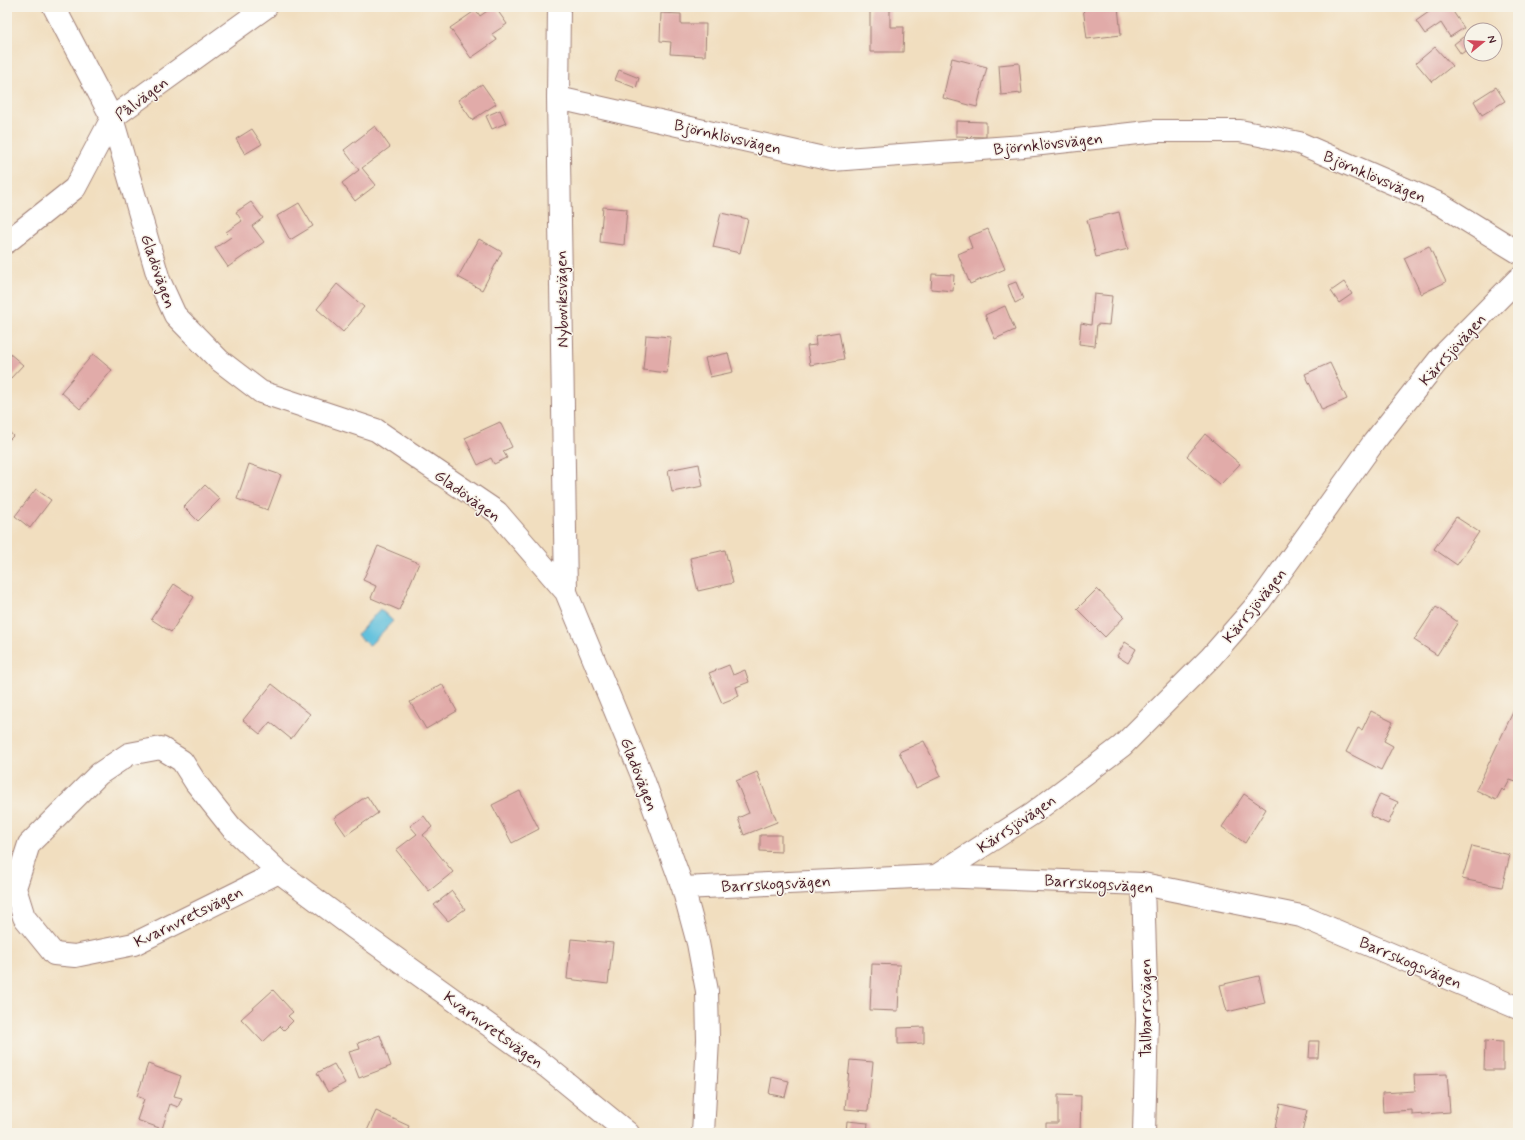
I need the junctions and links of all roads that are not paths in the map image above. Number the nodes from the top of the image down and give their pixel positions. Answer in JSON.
{"nodes":[{"id":1,"x":54,"y":7,"type":"edge"},
{"id":2,"x":266,"y":7,"type":"edge"},
{"id":3,"x":559,"y":7,"type":"edge"},
{"id":4,"x":558,"y":98,"type":"junction"},
{"id":5,"x":112,"y":118,"type":"junction"},
{"id":6,"x":7,"y":242,"type":"edge"},
{"id":7,"x":1518,"y":252,"type":"edge"},
{"id":8,"x":1518,"y":280,"type":"edge"},
{"id":9,"x":566,"y":592,"type":"junction"},
{"id":10,"x":280,"y":872,"type":"junction"},
{"id":11,"x":936,"y":876,"type":"junction"},
{"id":12,"x":1144,"y":884,"type":"junction"},
{"id":13,"x":683,"y":888,"type":"junction"},
{"id":14,"x":1518,"y":1008,"type":"edge"},
{"id":15,"x":628,"y":1133,"type":"edge"},
{"id":16,"x":703,"y":1133,"type":"edge"},
{"id":17,"x":1144,"y":1133,"type":"edge"}],
"edges":[{"from":1,"to":5,"type":"street","name":"Gladövägen"},
{"from":2,"to":5,"type":"street","name":"Pålvägen"},
{"from":3,"to":4,"type":"street","name":"Nyboviksvägen"},
{"from":4,"to":7,"type":"street","name":"Björnklövsvägen"},
{"from":4,"to":9,"type":"street","name":"Nyboviksvägen"},
{"from":5,"to":6,"type":"street","name":"Pålvägen"},
{"from":5,"to":9,"type":"street","name":"Gladövägen"},
{"from":8,"to":11,"type":"street","name":"Kärrsjövägen"},
{"from":9,"to":13,"type":"street","name":"Gladövägen"},
{"from":10,"to":10,"type":"street","name":"Kvarnvretsvägen"},
{"from":10,"to":15,"type":"street","name":"Kvarnvretsvägen"},
{"from":11,"to":12,"type":"street","name":"Barrskogsvägen"},
{"from":11,"to":13,"type":"street","name":"Barrskogsvägen"},
{"from":12,"to":14,"type":"street","name":"Barrskogsvägen"},
{"from":12,"to":17,"type":"street","name":"Tallbarrsvägen"},
{"from":13,"to":16,"type":"street","name":"Gladövägen"}]}
